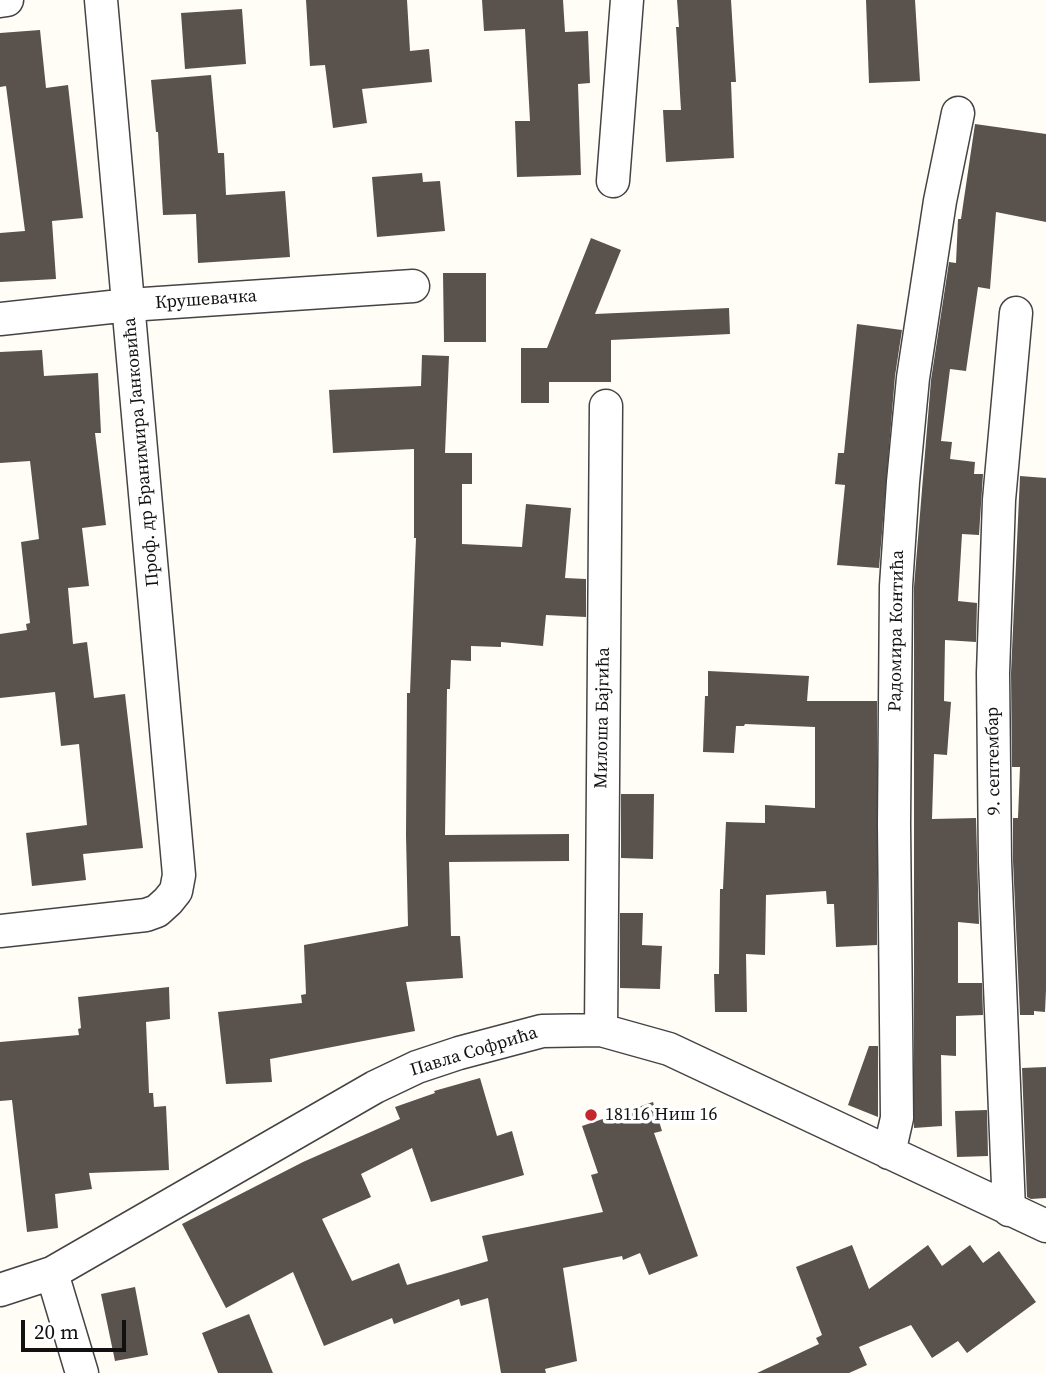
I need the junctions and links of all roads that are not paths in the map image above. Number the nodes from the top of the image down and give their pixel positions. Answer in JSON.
{"nodes":[{"id":1,"x":6,"y":0,"type":"edge"},
{"id":2,"x":101,"y":0,"type":"edge"},
{"id":3,"x":627,"y":0,"type":"edge"},
{"id":4,"x":0,"y":1,"type":"edge"},
{"id":5,"x":957,"y":113,"type":"dead end"},
{"id":6,"x":613,"y":181,"type":"dead end"},
{"id":7,"x":412,"y":286,"type":"dead end"},
{"id":8,"x":129,"y":305,"type":"junction"},
{"id":9,"x":1016,"y":313,"type":"dead end"},
{"id":10,"x":0,"y":319,"type":"edge"},
{"id":11,"x":606,"y":406,"type":"dead end"},
{"id":12,"x":0,"y":931,"type":"edge"},
{"id":13,"x":601,"y":1030,"type":"junction"},
{"id":14,"x":889,"y":1153,"type":"junction"},
{"id":15,"x":1009,"y":1210,"type":"junction"},
{"id":16,"x":1046,"y":1226,"type":"edge"},
{"id":17,"x":52,"y":1273,"type":"junction"},
{"id":18,"x":0,"y":1290,"type":"edge"},
{"id":19,"x":82,"y":1373,"type":"edge"}],
"edges":[{"from":1,"to":4,"type":"street"},
{"from":2,"to":8,"type":"street","name":"Проф. др Бранимира Јанковића"},
{"from":3,"to":6,"type":"street"},
{"from":5,"to":14,"type":"street","name":"Радомира Контића"},
{"from":7,"to":8,"type":"street","name":"Крушевачка"},
{"from":8,"to":10,"type":"street","name":"Крушевачка"},
{"from":8,"to":12,"type":"street","name":"Проф. др Бранимира Јанковића"},
{"from":9,"to":15,"type":"street","name":"9. септембар"},
{"from":11,"to":13,"type":"street","name":"Милоша Бајгића"},
{"from":13,"to":14,"type":"street","name":"Павла Софрића"},
{"from":13,"to":17,"type":"street","name":"Павла Софрића"},
{"from":14,"to":15,"type":"street","name":"Павла Софрића"},
{"from":15,"to":16,"type":"street","name":"Павла Софрића"},
{"from":17,"to":18,"type":"street","name":"Павла Софрића"},
{"from":17,"to":19,"type":"street"}]}
